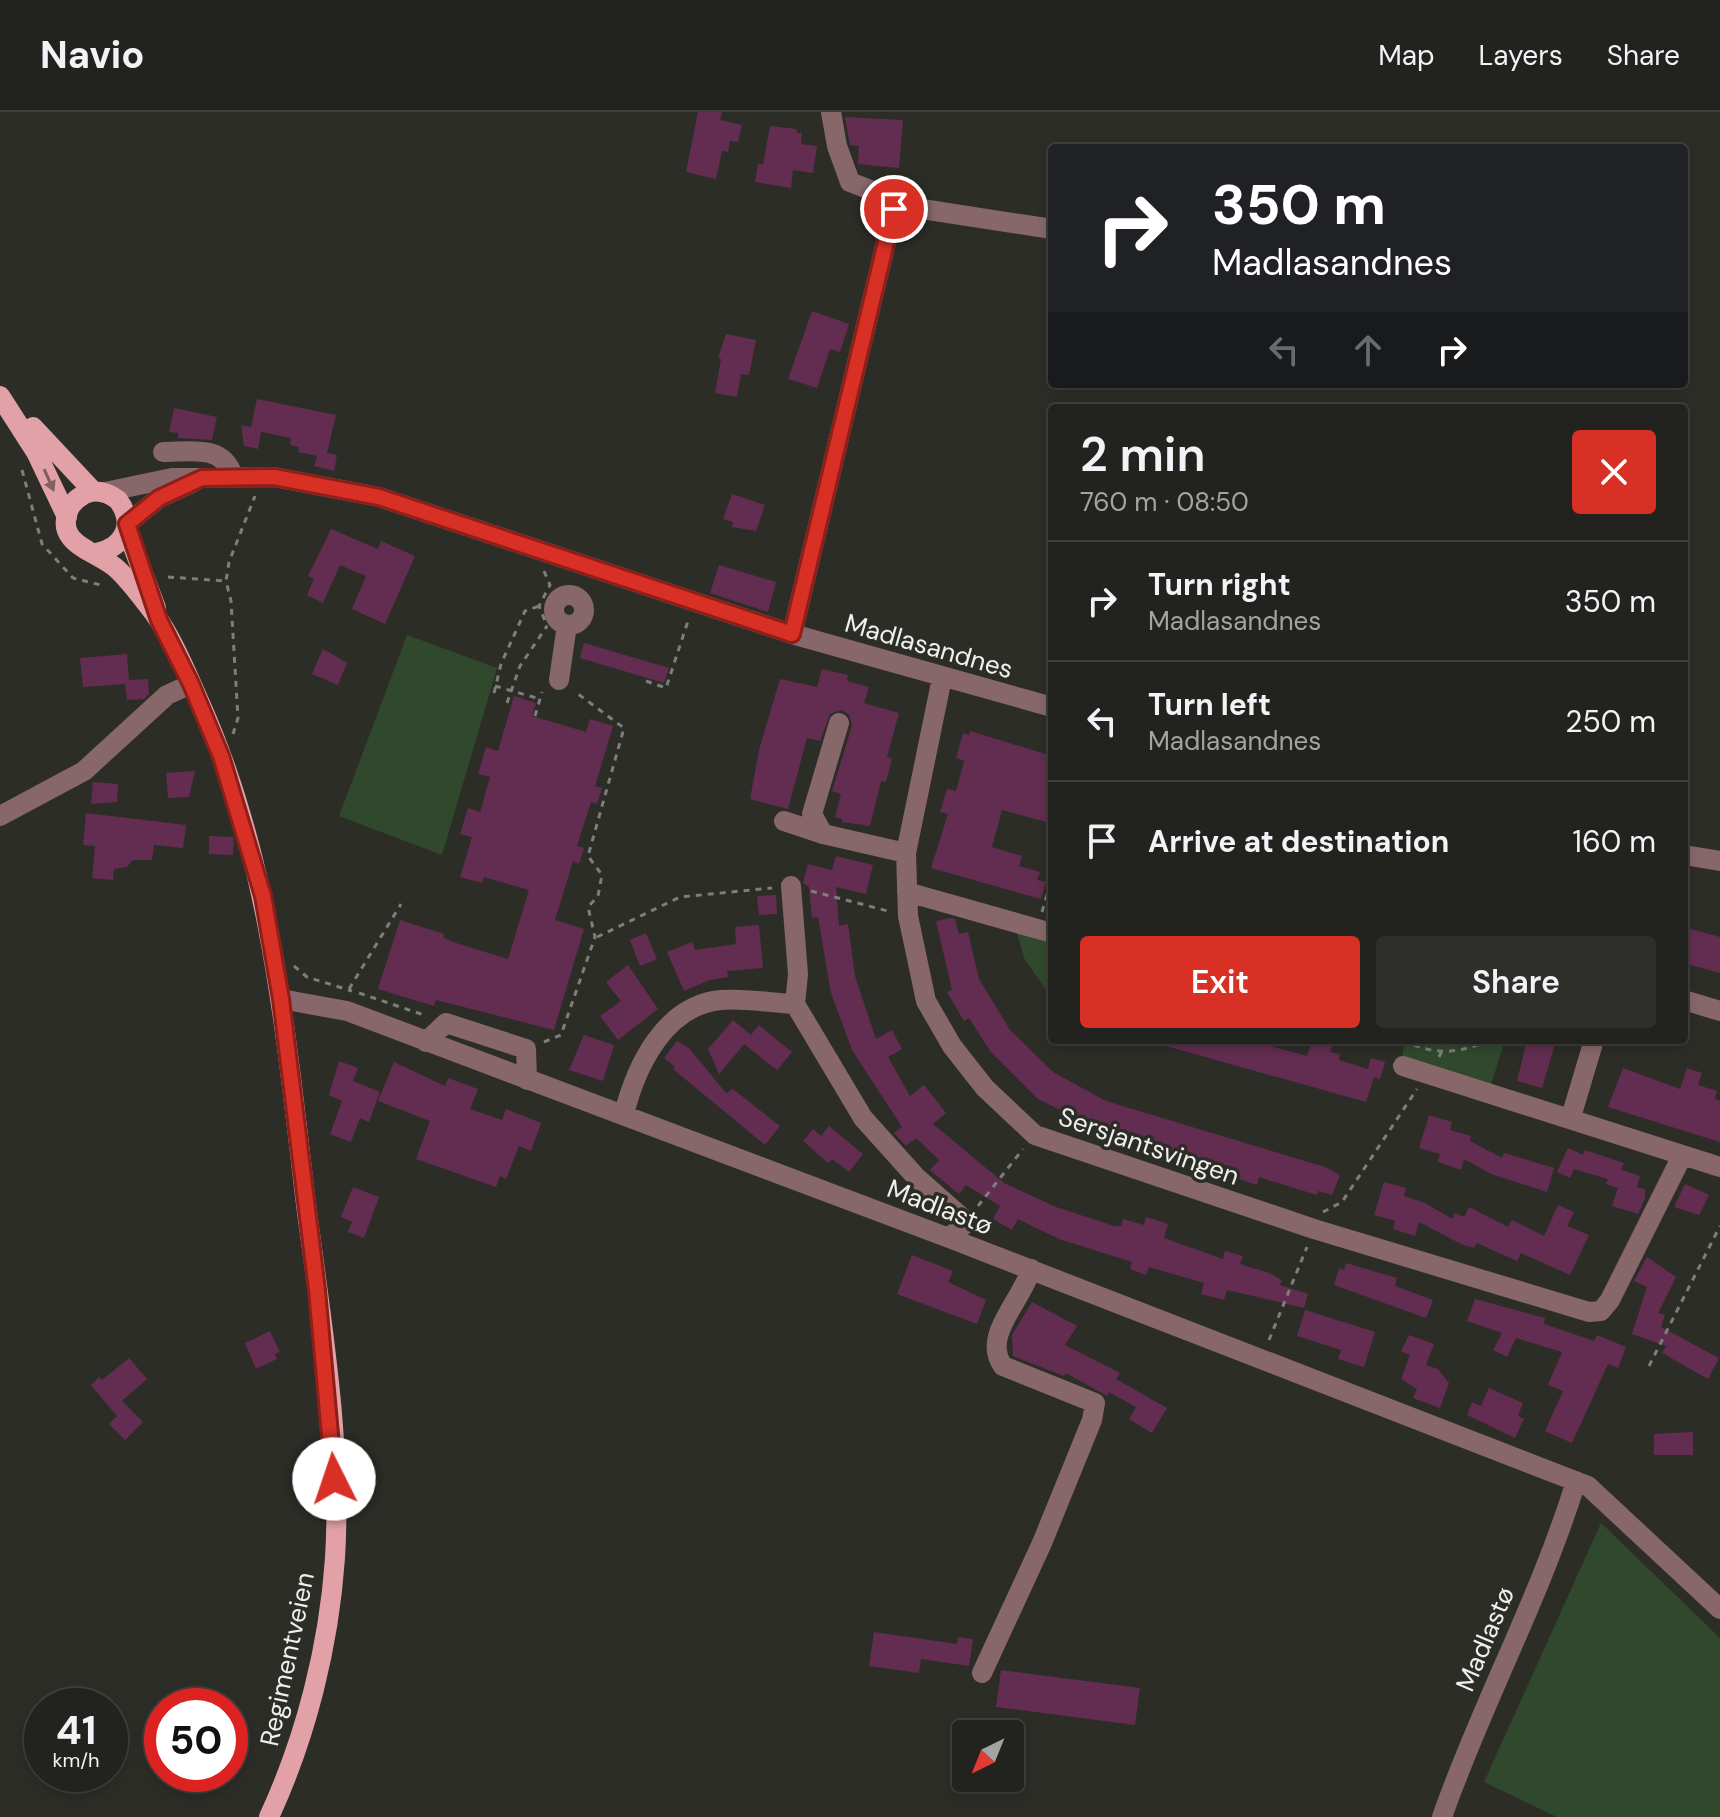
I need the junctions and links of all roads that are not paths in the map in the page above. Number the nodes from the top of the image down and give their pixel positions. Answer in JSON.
{"nodes":[{"id":1,"x":831,"y":112,"type":"edge"},
{"id":2,"x":894,"y":209,"type":"junction"},
{"id":3,"x":1048,"y":228,"type":"edge"},
{"id":4,"x":0,"y":395,"type":"edge"},
{"id":5,"x":163,"y":452,"type":"dead end"},
{"id":6,"x":233,"y":476,"type":"junction"},
{"id":7,"x":202,"y":478,"type":"junction"},
{"id":8,"x":99,"y":492,"type":"junction"},
{"id":9,"x":67,"y":517,"type":"junction"},
{"id":10,"x":127,"y":526,"type":"junction"},
{"id":11,"x":96,"y":553,"type":"junction"},
{"id":12,"x":567,"y":561,"type":"junction"},
{"id":13,"x":159,"y":620,"type":"junction"},
{"id":14,"x":792,"y":634,"type":"junction"},
{"id":15,"x":942,"y":678,"type":"junction"},
{"id":16,"x":559,"y":680,"type":"road end"},
{"id":17,"x":191,"y":684,"type":"junction"},
{"id":18,"x":1048,"y":706,"type":"edge"},
{"id":19,"x":839,"y":723,"type":"dead end"},
{"id":20,"x":0,"y":816,"type":"edge"},
{"id":21,"x":784,"y":821,"type":"dead end"},
{"id":22,"x":823,"y":834,"type":"junction"},
{"id":23,"x":906,"y":853,"type":"junction"},
{"id":24,"x":1688,"y":856,"type":"edge"},
{"id":25,"x":1720,"y":861,"type":"edge"},
{"id":26,"x":791,"y":886,"type":"road end"},
{"id":27,"x":907,"y":892,"type":"junction"},
{"id":28,"x":1044,"y":931,"type":"edge"},
{"id":29,"x":281,"y":999,"type":"junction"},
{"id":30,"x":1688,"y":1001,"type":"edge"},
{"id":31,"x":795,"y":1004,"type":"junction"},
{"id":32,"x":1720,"y":1011,"type":"edge"},
{"id":33,"x":426,"y":1042,"type":"junction"},
{"id":34,"x":1593,"y":1044,"type":"edge"},
{"id":35,"x":1403,"y":1066,"type":"dead end"},
{"id":36,"x":527,"y":1080,"type":"junction"},
{"id":37,"x":624,"y":1114,"type":"junction"},
{"id":38,"x":1571,"y":1117,"type":"junction"},
{"id":39,"x":1682,"y":1156,"type":"junction"},
{"id":40,"x":1720,"y":1167,"type":"edge"},
{"id":41,"x":949,"y":1238,"type":"junction"},
{"id":42,"x":1031,"y":1269,"type":"junction"},
{"id":43,"x":1576,"y":1481,"type":"junction"},
{"id":44,"x":1720,"y":1609,"type":"edge"},
{"id":45,"x":982,"y":1673,"type":"dead end"},
{"id":46,"x":269,"y":1817,"type":"edge"},
{"id":47,"x":1442,"y":1817,"type":"edge"}],
"edges":[{"from":1,"to":2,"type":"street"},
{"from":2,"to":3,"type":"street"},
{"from":2,"to":14,"type":"street"},
{"from":4,"to":8,"type":"main road"},
{"from":4,"to":9,"type":"main road","one_way":true},
{"from":5,"to":6,"type":"street"},
{"from":6,"to":7,"type":"street","name":"Madlasandnes"},
{"from":6,"to":12,"type":"street","name":"Madlasandnes"},
{"from":7,"to":8,"type":"street","name":"Madlasandnes"},
{"from":7,"to":10,"type":"street","name":"Madlasandnes"},
{"from":8,"to":9,"type":"main road"},
{"from":8,"to":10,"type":"main road"},
{"from":9,"to":11,"type":"main road"},
{"from":10,"to":11,"type":"main road"},
{"from":10,"to":13,"type":"main road","name":"Regimentveien"},
{"from":11,"to":13,"type":"main road","name":"Regimentveien"},
{"from":12,"to":14,"type":"street","name":"Madlasandnes"},
{"from":12,"to":16,"type":"street"},
{"from":13,"to":17,"type":"main road","name":"Regimentveien"},
{"from":14,"to":15,"type":"street","name":"Madlasandnes"},
{"from":15,"to":18,"type":"street","name":"Madlasandnes"},
{"from":15,"to":23,"type":"street","name":"Sersjantsvingen"},
{"from":17,"to":20,"type":"street"},
{"from":17,"to":29,"type":"main road","name":"Regimentveien"},
{"from":19,"to":22,"type":"street"},
{"from":21,"to":22,"type":"street"},
{"from":22,"to":23,"type":"street"},
{"from":23,"to":27,"type":"street","name":"Sersjantsvingen"},
{"from":24,"to":25,"type":"street"},
{"from":26,"to":31,"type":"street"},
{"from":27,"to":28,"type":"street"},
{"from":27,"to":39,"type":"street","name":"Sersjantsvingen"},
{"from":29,"to":33,"type":"street","name":"Madlastø"},
{"from":29,"to":46,"type":"main road","name":"Regimentveien"},
{"from":30,"to":32,"type":"street"},
{"from":31,"to":37,"type":"street"},
{"from":31,"to":41,"type":"street"},
{"from":33,"to":36,"type":"street","name":"Madlastø"},
{"from":33,"to":36,"type":"street"},
{"from":34,"to":38,"type":"street"},
{"from":35,"to":38,"type":"street"},
{"from":36,"to":37,"type":"street","name":"Madlastø"},
{"from":37,"to":41,"type":"street","name":"Madlastø"},
{"from":38,"to":39,"type":"street"},
{"from":39,"to":40,"type":"street"},
{"from":41,"to":42,"type":"street","name":"Madlastø"},
{"from":42,"to":43,"type":"street","name":"Madlastø"},
{"from":42,"to":45,"type":"street"},
{"from":43,"to":44,"type":"street","name":"Madlastø"},
{"from":43,"to":47,"type":"street","name":"Madlastø"}]}
